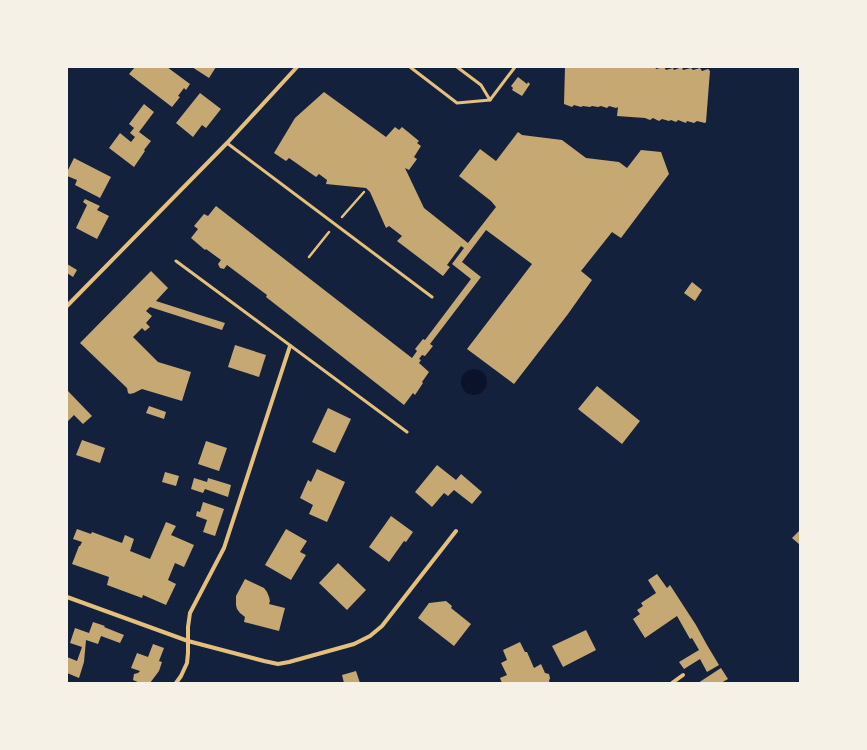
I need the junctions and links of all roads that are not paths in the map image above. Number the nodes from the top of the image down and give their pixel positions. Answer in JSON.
{"nodes":[{"id":1,"x":298,"y":67,"type":"edge"},
{"id":2,"x":410,"y":67,"type":"edge"},
{"id":3,"x":457,"y":67,"type":"edge"},
{"id":4,"x":515,"y":67,"type":"edge"},
{"id":5,"x":490,"y":100,"type":"junction"},
{"id":6,"x":227,"y":143,"type":"junction"},
{"id":7,"x":176,"y":261,"type":"dead end"},
{"id":8,"x":432,"y":297,"type":"dead end"},
{"id":9,"x":67,"y":306,"type":"edge"},
{"id":10,"x":290,"y":346,"type":"junction"},
{"id":11,"x":407,"y":432,"type":"dead end"},
{"id":12,"x":456,"y":531,"type":"dead end"},
{"id":13,"x":67,"y":597,"type":"edge"},
{"id":14,"x":188,"y":641,"type":"junction"},
{"id":15,"x":683,"y":675,"type":"dead end"},
{"id":16,"x":176,"y":683,"type":"edge"},
{"id":17,"x":672,"y":683,"type":"edge"}],
"edges":[{"from":1,"to":6,"type":"street"},
{"from":2,"to":5,"type":"lane"},
{"from":3,"to":5,"type":"lane"},
{"from":4,"to":5,"type":"lane"},
{"from":6,"to":8,"type":"lane"},
{"from":6,"to":9,"type":"street"},
{"from":7,"to":10,"type":"lane"},
{"from":10,"to":11,"type":"lane"},
{"from":10,"to":14,"type":"street"},
{"from":12,"to":14,"type":"street"},
{"from":13,"to":14,"type":"street"},
{"from":14,"to":16,"type":"street"},
{"from":15,"to":17,"type":"street"}]}
